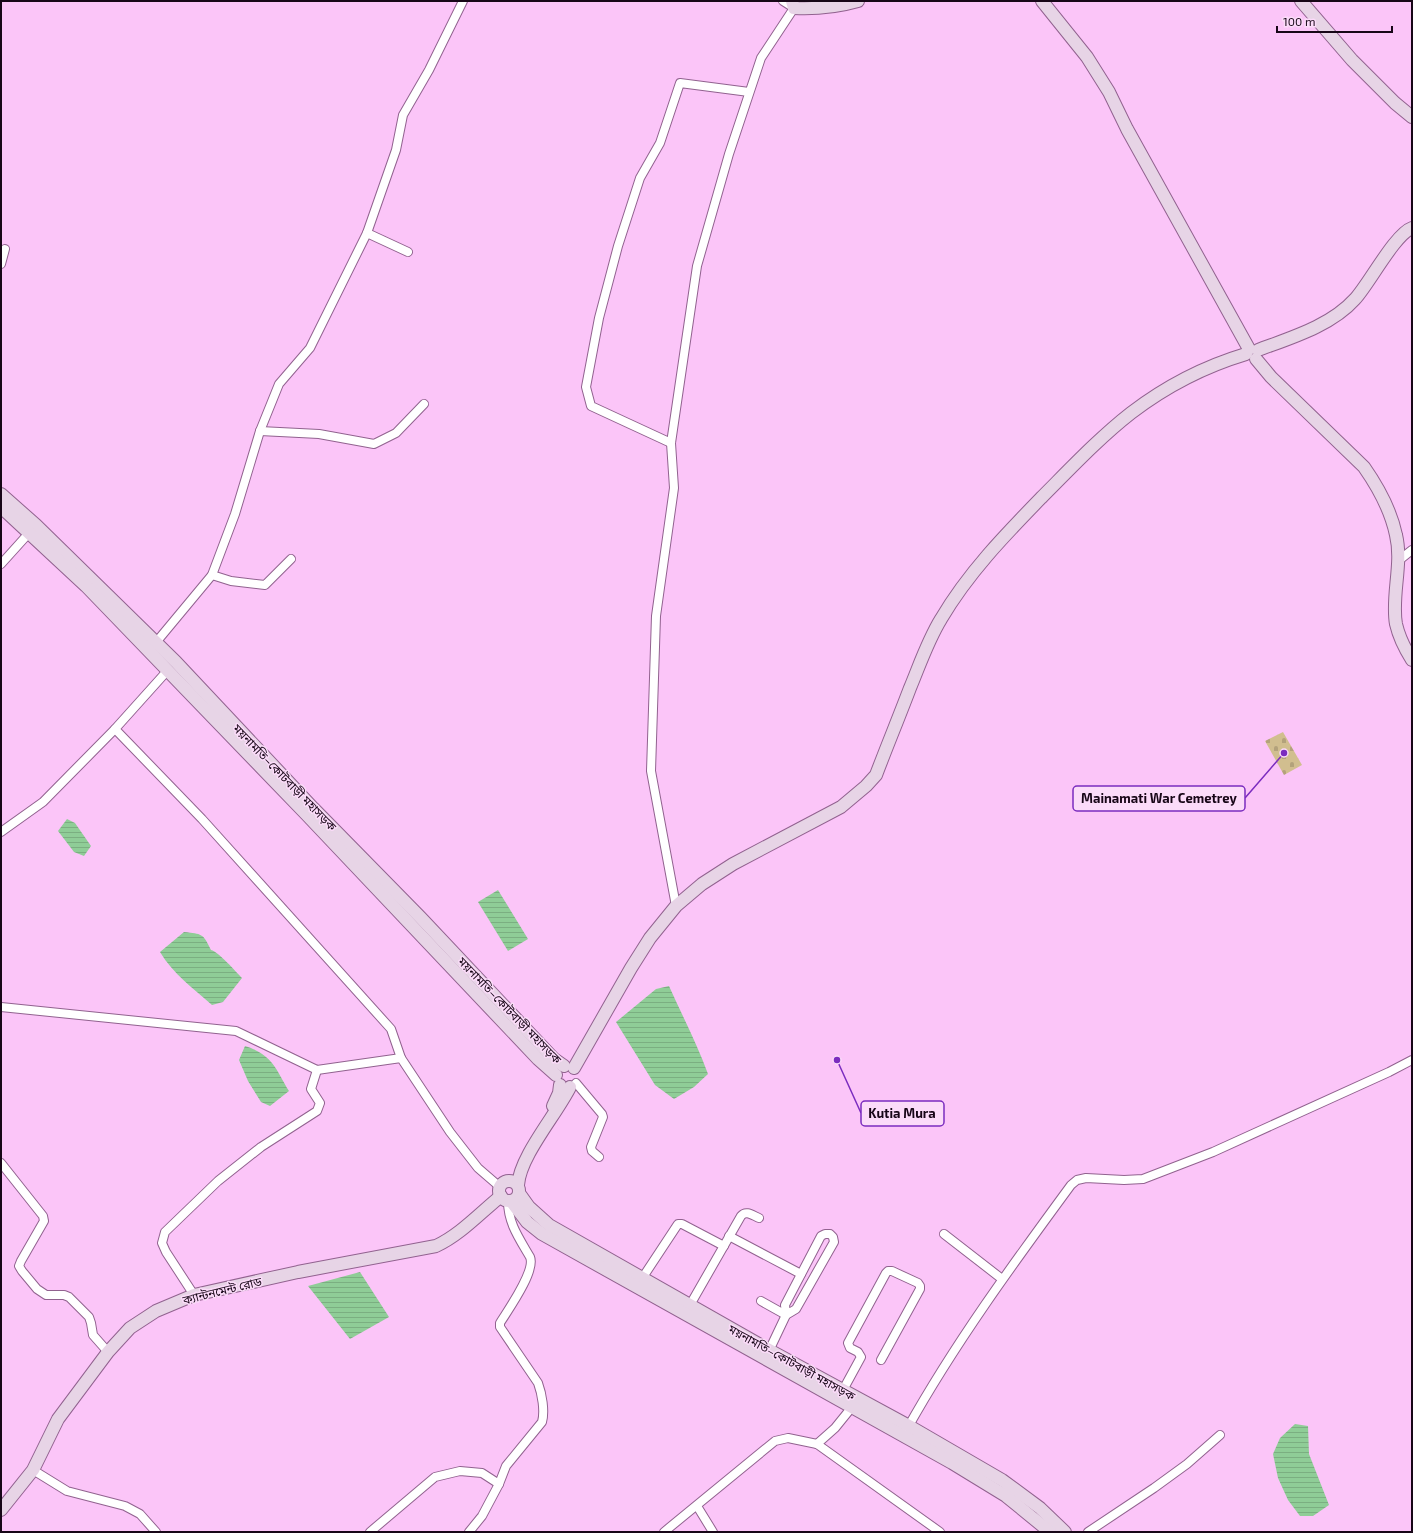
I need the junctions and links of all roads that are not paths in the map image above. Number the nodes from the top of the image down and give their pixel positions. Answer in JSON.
{"nodes":[{"id":1,"x":462,"y":1,"type":"edge"},
{"id":2,"x":783,"y":1,"type":"edge"},
{"id":3,"x":858,"y":1,"type":"edge"},
{"id":4,"x":1042,"y":1,"type":"edge"},
{"id":5,"x":1301,"y":1,"type":"edge"},
{"id":6,"x":793,"y":4,"type":"edge"},
{"id":7,"x":1310,"y":6,"type":"edge"},
{"id":8,"x":749,"y":92,"type":"junction"},
{"id":9,"x":1412,"y":117,"type":"edge"},
{"id":10,"x":1412,"y":228,"type":"edge"},
{"id":11,"x":367,"y":234,"type":"junction"},
{"id":12,"x":5,"y":249,"type":"dead end"},
{"id":13,"x":408,"y":252,"type":"dead end"},
{"id":14,"x":1,"y":264,"type":"edge"},
{"id":15,"x":1252,"y":353,"type":"junction"},
{"id":16,"x":424,"y":404,"type":"dead end"},
{"id":17,"x":260,"y":431,"type":"junction"},
{"id":18,"x":671,"y":442,"type":"junction"},
{"id":19,"x":1,"y":494,"type":"edge"},
{"id":20,"x":1,"y":507,"type":"edge"},
{"id":21,"x":29,"y":532,"type":"junction"},
{"id":22,"x":1412,"y":550,"type":"edge"},
{"id":23,"x":291,"y":560,"type":"dead end"},
{"id":24,"x":1398,"y":561,"type":"junction"},
{"id":25,"x":1,"y":564,"type":"edge"},
{"id":26,"x":212,"y":575,"type":"junction"},
{"id":27,"x":153,"y":647,"type":"junction"},
{"id":28,"x":1412,"y":660,"type":"edge"},
{"id":29,"x":168,"y":670,"type":"junction"},
{"id":30,"x":115,"y":729,"type":"junction"},
{"id":31,"x":310,"y":811,"type":"junction"},
{"id":32,"x":1,"y":832,"type":"edge"},
{"id":33,"x":676,"y":906,"type":"junction"},
{"id":34,"x":1,"y":1007,"type":"edge"},
{"id":35,"x":401,"y":1058,"type":"junction"},
{"id":36,"x":1412,"y":1060,"type":"edge"},
{"id":37,"x":317,"y":1070,"type":"junction"},
{"id":38,"x":567,"y":1077,"type":"junction"},
{"id":39,"x":599,"y":1157,"type":"dead end"},
{"id":40,"x":1,"y":1163,"type":"edge"},
{"id":41,"x":509,"y":1192,"type":"junction"},
{"id":42,"x":759,"y":1218,"type":"dead end"},
{"id":43,"x":944,"y":1234,"type":"dead end"},
{"id":44,"x":730,"y":1236,"type":"junction"},
{"id":45,"x":724,"y":1246,"type":"junction"},
{"id":46,"x":801,"y":1274,"type":"junction"},
{"id":47,"x":643,"y":1277,"type":"junction"},
{"id":48,"x":1002,"y":1279,"type":"junction"},
{"id":49,"x":194,"y":1295,"type":"junction"},
{"id":50,"x":761,"y":1301,"type":"dead end"},
{"id":51,"x":690,"y":1305,"type":"junction"},
{"id":52,"x":786,"y":1315,"type":"junction"},
{"id":53,"x":108,"y":1352,"type":"junction"},
{"id":54,"x":767,"y":1354,"type":"junction"},
{"id":55,"x":881,"y":1360,"type":"dead end"},
{"id":56,"x":843,"y":1390,"type":"junction"},
{"id":57,"x":852,"y":1407,"type":"junction"},
{"id":58,"x":906,"y":1431,"type":"junction"},
{"id":59,"x":1220,"y":1435,"type":"dead end"},
{"id":60,"x":817,"y":1444,"type":"junction"},
{"id":61,"x":33,"y":1470,"type":"junction"},
{"id":62,"x":499,"y":1484,"type":"junction"},
{"id":63,"x":697,"y":1506,"type":"junction"},
{"id":64,"x":1,"y":1510,"type":"edge"},
{"id":65,"x":156,"y":1532,"type":"edge"},
{"id":66,"x":370,"y":1532,"type":"edge"},
{"id":67,"x":469,"y":1532,"type":"edge"},
{"id":68,"x":664,"y":1532,"type":"edge"},
{"id":69,"x":713,"y":1532,"type":"edge"},
{"id":70,"x":940,"y":1532,"type":"edge"},
{"id":71,"x":1050,"y":1532,"type":"edge"},
{"id":72,"x":1065,"y":1532,"type":"edge"},
{"id":73,"x":1088,"y":1532,"type":"edge"}],
"edges":[{"from":1,"to":11,"type":"street"},
{"from":2,"to":6,"type":"street"},
{"from":3,"to":6,"type":"main road"},
{"from":4,"to":15,"type":"main road"},
{"from":5,"to":7,"type":"main road"},
{"from":6,"to":8,"type":"street"},
{"from":7,"to":9,"type":"main road"},
{"from":8,"to":18,"type":"street"},
{"from":8,"to":18,"type":"street"},
{"from":10,"to":15,"type":"main road"},
{"from":11,"to":13,"type":"street"},
{"from":11,"to":17,"type":"street"},
{"from":12,"to":14,"type":"street"},
{"from":15,"to":24,"type":"main road"},
{"from":15,"to":33,"type":"main road"},
{"from":16,"to":17,"type":"street"},
{"from":17,"to":26,"type":"street"},
{"from":18,"to":33,"type":"street"},
{"from":19,"to":27,"type":"main road","name":"ময়নামতি–কোটবাড়ী মহাসড়ক"},
{"from":20,"to":21,"type":"main road","name":"ময়নামতি–কোটবাড়ী মহাসড়ক"},
{"from":21,"to":25,"type":"street"},
{"from":21,"to":27,"type":"main road","name":"ময়নামতি–কোটবাড়ী মহাসড়ক"},
{"from":22,"to":24,"type":"street"},
{"from":23,"to":26,"type":"street"},
{"from":24,"to":28,"type":"main road"},
{"from":26,"to":27,"type":"street"},
{"from":27,"to":29,"type":"main road","name":"ময়নামতি–কোটবাড়ী মহাসড়ক"},
{"from":27,"to":31,"type":"main road","name":"ময়নামতি–কোটবাড়ী মহাসড়ক"},
{"from":29,"to":30,"type":"street"},
{"from":29,"to":31,"type":"main road","name":"ময়নামতি–কোটবাড়ী মহাসড়ক"},
{"from":30,"to":32,"type":"street"},
{"from":30,"to":35,"type":"street"},
{"from":31,"to":38,"type":"main road","name":"ময়নামতি–কোটবাড়ী মহাসড়ক"},
{"from":33,"to":38,"type":"main road"},
{"from":34,"to":37,"type":"street"},
{"from":35,"to":37,"type":"street"},
{"from":35,"to":41,"type":"street"},
{"from":36,"to":48,"type":"street"},
{"from":37,"to":49,"type":"street"},
{"from":38,"to":39,"type":"street"},
{"from":38,"to":41,"type":"main road"},
{"from":40,"to":53,"type":"street"},
{"from":41,"to":47,"type":"main road","name":"ময়নামতি–কোটবাড়ী মহাসড়ক"},
{"from":41,"to":49,"type":"main road","name":"ক্যান্টনমেন্ট রোড"},
{"from":41,"to":54,"type":"main road","name":"ময়নামতি–কোটবাড়ী মহাসড়ক"},
{"from":41,"to":62,"type":"street"},
{"from":42,"to":44,"type":"street"},
{"from":43,"to":48,"type":"street"},
{"from":44,"to":45,"type":"street"},
{"from":44,"to":46,"type":"street"},
{"from":45,"to":47,"type":"street"},
{"from":45,"to":51,"type":"street"},
{"from":46,"to":52,"type":"street"},
{"from":46,"to":52,"type":"street"},
{"from":47,"to":51,"type":"main road","name":"ময়নামতি–কোটবাড়ী মহাসড়ক"},
{"from":48,"to":58,"type":"street"},
{"from":49,"to":53,"type":"main road","name":"ক্যান্টনমেন্ট রোড"},
{"from":50,"to":52,"type":"street"},
{"from":51,"to":54,"type":"main road","name":"ময়নামতি–কোটবাড়ী মহাসড়ক"},
{"from":52,"to":54,"type":"street"},
{"from":53,"to":61,"type":"main road","name":"ক্যান্টনমেন্ট রোড"},
{"from":54,"to":56,"type":"main road","name":"ময়নামতি–কোটবাড়ী মহাসড়ক"},
{"from":54,"to":57,"type":"main road","name":"ময়নামতি–কোটবাড়ী মহাসড়ক"},
{"from":55,"to":56,"type":"street"},
{"from":56,"to":58,"type":"main road","name":"ময়নামতি–কোটবাড়ী মহাসড়ক"},
{"from":57,"to":58,"type":"main road","name":"ময়নামতি–কোটবাড়ী মহাসড়ক"},
{"from":57,"to":60,"type":"street"},
{"from":58,"to":71,"type":"main road","name":"ময়নামতি–কোটবাড়ী মহাসড়ক"},
{"from":58,"to":72,"type":"main road","name":"ময়নামতি–কোটবাড়ী মহাসড়ক"},
{"from":59,"to":73,"type":"street"},
{"from":60,"to":63,"type":"street"},
{"from":60,"to":70,"type":"street"},
{"from":61,"to":64,"type":"main road","name":"ক্যান্টনমেন্ট রোড"},
{"from":61,"to":65,"type":"street"},
{"from":62,"to":66,"type":"street"},
{"from":62,"to":67,"type":"street"},
{"from":63,"to":68,"type":"street"},
{"from":63,"to":69,"type":"street"}]}
